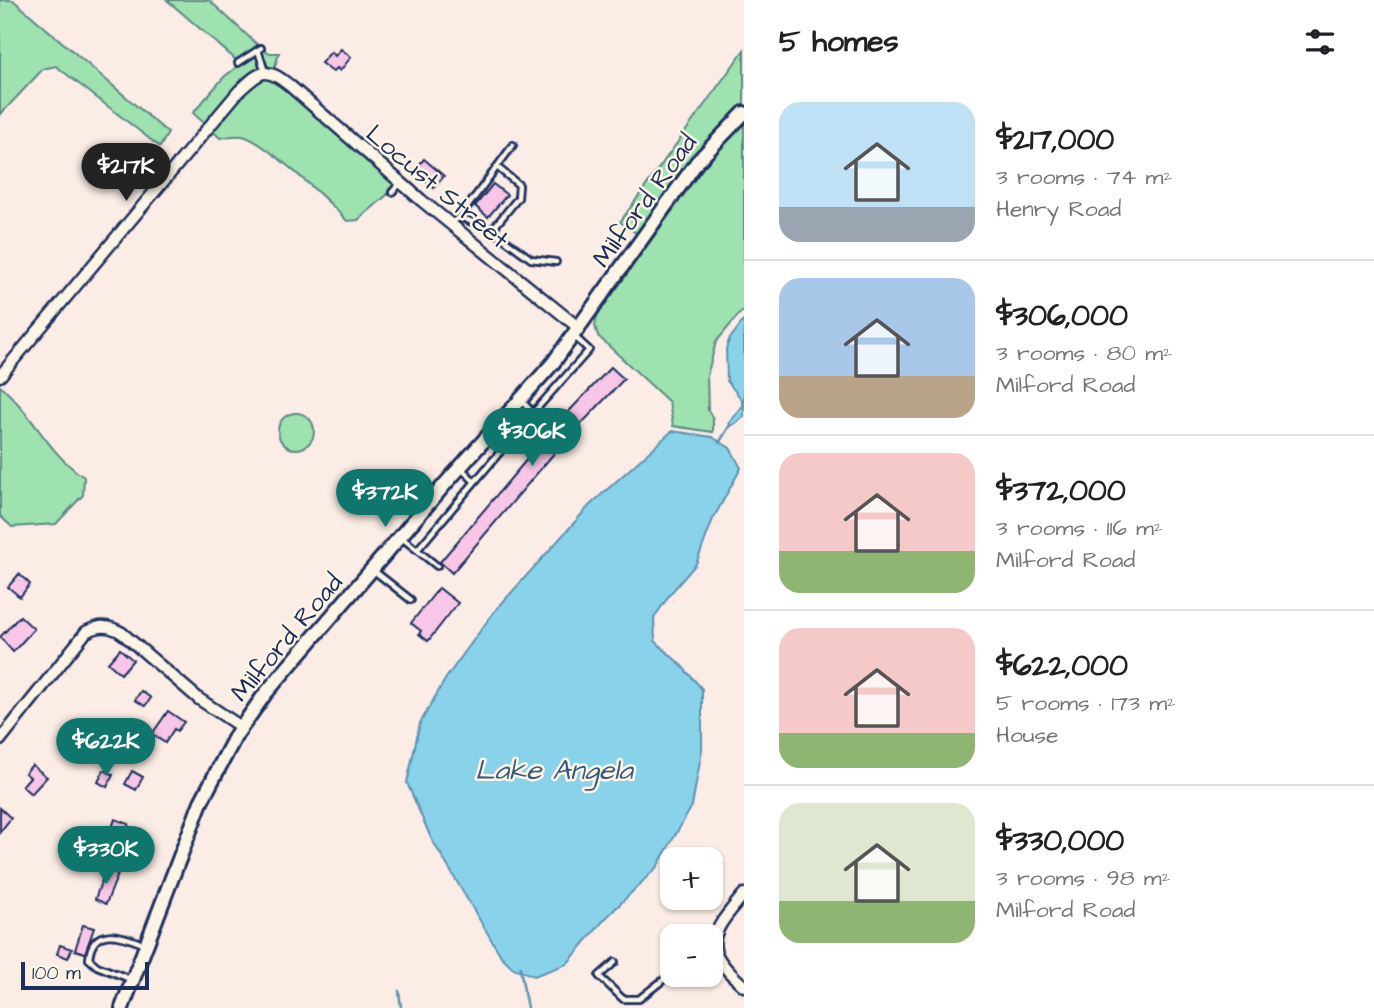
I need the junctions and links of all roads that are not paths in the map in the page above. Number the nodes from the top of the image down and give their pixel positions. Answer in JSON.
{"nodes":[{"id":1,"x":238,"y":63,"type":"dead end"},
{"id":2,"x":269,"y":73,"type":"junction"},
{"id":3,"x":744,"y":113,"type":"edge"},
{"id":4,"x":513,"y":145,"type":"dead end"},
{"id":5,"x":497,"y":167,"type":"junction"},
{"id":6,"x":401,"y":183,"type":"junction"},
{"id":7,"x":392,"y":192,"type":"dead end"},
{"id":8,"x":460,"y":217,"type":"junction"},
{"id":9,"x":450,"y":224,"type":"junction"},
{"id":10,"x":492,"y":230,"type":"junction"},
{"id":11,"x":556,"y":262,"type":"dead end"},
{"id":12,"x":576,"y":332,"type":"junction"},
{"id":13,"x":0,"y":376,"type":"edge"},
{"id":14,"x":520,"y":400,"type":"junction"},
{"id":15,"x":532,"y":414,"type":"junction"},
{"id":16,"x":460,"y":467,"type":"junction"},
{"id":17,"x":474,"y":481,"type":"junction"},
{"id":18,"x":401,"y":536,"type":"junction"},
{"id":19,"x":418,"y":549,"type":"junction"},
{"id":20,"x":437,"y":566,"type":"dead end"},
{"id":21,"x":372,"y":569,"type":"junction"},
{"id":22,"x":411,"y":600,"type":"dead end"},
{"id":23,"x":241,"y":727,"type":"junction"},
{"id":24,"x":0,"y":740,"type":"edge"},
{"id":25,"x":744,"y":894,"type":"edge"},
{"id":26,"x":719,"y":924,"type":"edge"},
{"id":27,"x":147,"y":946,"type":"junction"},
{"id":28,"x":615,"y":962,"type":"dead end"},
{"id":29,"x":723,"y":967,"type":"edge"},
{"id":30,"x":134,"y":980,"type":"junction"},
{"id":31,"x":660,"y":982,"type":"edge"},
{"id":32,"x":744,"y":986,"type":"edge"},
{"id":33,"x":122,"y":1008,"type":"edge"}],
"edges":[{"from":1,"to":2,"type":"lane"},
{"from":2,"to":6,"type":"street","name":"Locust Street"},
{"from":2,"to":13,"type":"street"},
{"from":3,"to":12,"type":"street","name":"Milford Road"},
{"from":4,"to":5,"type":"lane"},
{"from":5,"to":8,"type":"lane"},
{"from":5,"to":10,"type":"lane"},
{"from":6,"to":7,"type":"lane"},
{"from":6,"to":9,"type":"street","name":"Locust Street"},
{"from":8,"to":9,"type":"lane"},
{"from":8,"to":10,"type":"lane"},
{"from":9,"to":12,"type":"street","name":"Locust Street"},
{"from":10,"to":11,"type":"lane"},
{"from":12,"to":14,"type":"street","name":"Milford Road"},
{"from":12,"to":15,"type":"lane"},
{"from":14,"to":15,"type":"lane"},
{"from":14,"to":16,"type":"street","name":"Milford Road"},
{"from":15,"to":17,"type":"lane"},
{"from":16,"to":17,"type":"lane"},
{"from":16,"to":18,"type":"street","name":"Milford Road"},
{"from":17,"to":19,"type":"lane"},
{"from":18,"to":19,"type":"lane"},
{"from":18,"to":21,"type":"street","name":"Milford Road"},
{"from":19,"to":20,"type":"lane"},
{"from":21,"to":22,"type":"lane"},
{"from":21,"to":23,"type":"street","name":"Milford Road"},
{"from":23,"to":24,"type":"street"},
{"from":23,"to":27,"type":"street","name":"Milford Road"},
{"from":25,"to":26,"type":"street"},
{"from":27,"to":30,"type":"street","name":"Milford Road"},
{"from":27,"to":30,"type":"lane"},
{"from":28,"to":31,"type":"lane"},
{"from":29,"to":32,"type":"street"},
{"from":30,"to":33,"type":"street","name":"Milford Road"}]}
